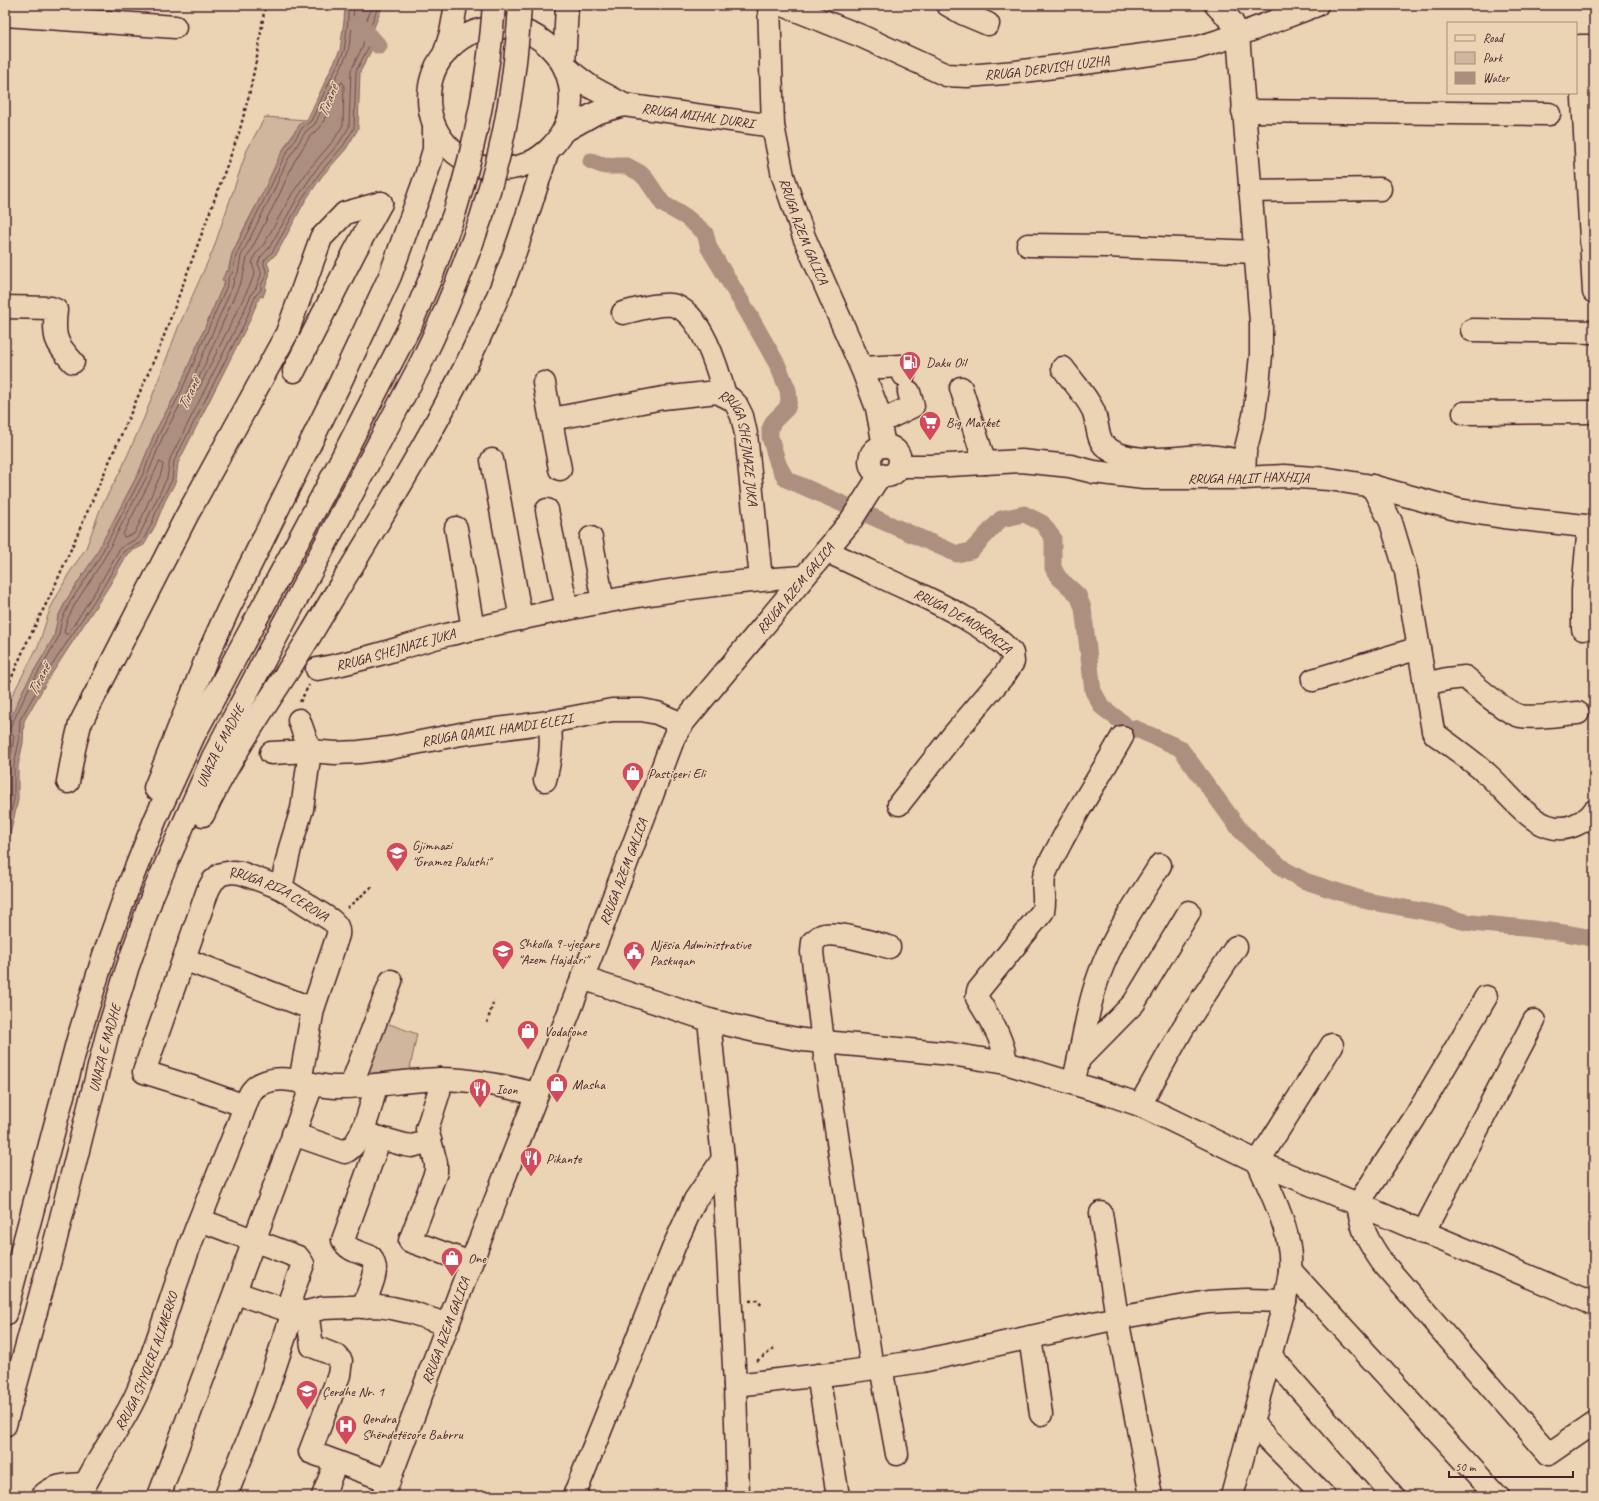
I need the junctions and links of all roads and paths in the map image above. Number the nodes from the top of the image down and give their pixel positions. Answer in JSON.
{"nodes":[{"id":1,"x":265,"y":5,"type":"edge"},
{"id":2,"x":456,"y":5,"type":"edge"},
{"id":3,"x":494,"y":5,"type":"edge"},
{"id":4,"x":520,"y":5,"type":"edge"},
{"id":5,"x":567,"y":5,"type":"edge"},
{"id":6,"x":769,"y":5,"type":"edge"},
{"id":7,"x":784,"y":5,"type":"edge"},
{"id":8,"x":948,"y":5,"type":"edge"},
{"id":9,"x":1216,"y":5,"type":"edge"},
{"id":10,"x":1317,"y":5,"type":"edge"},
{"id":11,"x":5,"y":15,"type":"edge"},
{"id":12,"x":988,"y":24,"type":"dead end"},
{"id":13,"x":175,"y":27,"type":"dead end"},
{"id":14,"x":1238,"y":35,"type":"junction"},
{"id":15,"x":1594,"y":46,"type":"edge"},
{"id":16,"x":444,"y":55,"type":"junction"},
{"id":17,"x":564,"y":65,"type":"junction"},
{"id":18,"x":624,"y":105,"type":"junction"},
{"id":19,"x":1244,"y":111,"type":"junction"},
{"id":20,"x":1549,"y":114,"type":"dead end"},
{"id":21,"x":773,"y":126,"type":"junction"},
{"id":22,"x":434,"y":127,"type":"junction"},
{"id":23,"x":564,"y":131,"type":"junction"},
{"id":24,"x":547,"y":153,"type":"junction"},
{"id":25,"x":1590,"y":183,"type":"edge"},
{"id":26,"x":1380,"y":189,"type":"dead end"},
{"id":27,"x":1250,"y":191,"type":"junction"},
{"id":28,"x":1028,"y":245,"type":"dead end"},
{"id":29,"x":1256,"y":252,"type":"junction"},
{"id":30,"x":1594,"y":292,"type":"edge"},
{"id":31,"x":5,"y":307,"type":"edge"},
{"id":32,"x":623,"y":313,"type":"dead end"},
{"id":33,"x":1472,"y":330,"type":"dead end"},
{"id":34,"x":1594,"y":332,"type":"edge"},
{"id":35,"x":73,"y":362,"type":"dead end"},
{"id":36,"x":862,"y":368,"type":"junction"},
{"id":37,"x":1062,"y":368,"type":"dead end"},
{"id":38,"x":294,"y":370,"type":"dead end"},
{"id":39,"x":544,"y":383,"type":"dead end"},
{"id":40,"x":961,"y":388,"type":"dead end"},
{"id":41,"x":725,"y":395,"type":"junction"},
{"id":42,"x":1594,"y":412,"type":"edge"},
{"id":43,"x":1464,"y":413,"type":"dead end"},
{"id":44,"x":552,"y":419,"type":"junction"},
{"id":45,"x":880,"y":422,"type":"junction"},
{"id":46,"x":492,"y":460,"type":"dead end"},
{"id":47,"x":985,"y":463,"type":"junction"},
{"id":48,"x":560,"y":469,"type":"dead end"},
{"id":49,"x":1244,"y":470,"type":"junction"},
{"id":50,"x":890,"y":471,"type":"junction"},
{"id":51,"x":1372,"y":486,"type":"junction"},
{"id":52,"x":547,"y":510,"type":"dead end"},
{"id":53,"x":1591,"y":527,"type":"edge"},
{"id":54,"x":456,"y":528,"type":"dead end"},
{"id":55,"x":591,"y":538,"type":"dead end"},
{"id":56,"x":826,"y":551,"type":"junction"},
{"id":57,"x":804,"y":577,"type":"junction"},
{"id":58,"x":761,"y":579,"type":"junction"},
{"id":59,"x":603,"y":602,"type":"junction"},
{"id":60,"x":567,"y":609,"type":"junction"},
{"id":61,"x":522,"y":619,"type":"junction"},
{"id":62,"x":473,"y":629,"type":"junction"},
{"id":63,"x":1583,"y":629,"type":"dead end"},
{"id":64,"x":1420,"y":648,"type":"junction"},
{"id":65,"x":317,"y":669,"type":"joint"},
{"id":66,"x":1313,"y":680,"type":"dead end"},
{"id":67,"x":1425,"y":684,"type":"junction"},
{"id":68,"x":5,"y":693,"type":"edge"},
{"id":69,"x":1578,"y":713,"type":"dead end"},
{"id":70,"x":299,"y":720,"type":"joint"},
{"id":71,"x":550,"y":722,"type":"junction"},
{"id":72,"x":682,"y":724,"type":"junction"},
{"id":73,"x":1122,"y":737,"type":"dead end"},
{"id":74,"x":310,"y":751,"type":"junction"},
{"id":75,"x":271,"y":753,"type":"dead end"},
{"id":76,"x":545,"y":780,"type":"dead end"},
{"id":77,"x":68,"y":782,"type":"dead end"},
{"id":78,"x":899,"y":804,"type":"dead end"},
{"id":79,"x":1594,"y":811,"type":"edge"},
{"id":80,"x":1160,"y":865,"type":"dead end"},
{"id":81,"x":374,"y":886,"type":"dead end"},
{"id":82,"x":281,"y":888,"type":"junction"},
{"id":83,"x":1189,"y":912,"type":"dead end"},
{"id":84,"x":336,"y":924,"type":"junction"},
{"id":85,"x":889,"y":947,"type":"dead end"},
{"id":86,"x":1236,"y":947,"type":"dead end"},
{"id":87,"x":184,"y":959,"type":"junction"},
{"id":88,"x":582,"y":978,"type":"junction"},
{"id":89,"x":391,"y":981,"type":"dead end"},
{"id":90,"x":1486,"y":997,"type":"dead end"},
{"id":91,"x":494,"y":1000,"type":"dead end"},
{"id":92,"x":313,"y":1009,"type":"junction"},
{"id":93,"x":709,"y":1020,"type":"junction"},
{"id":94,"x":1534,"y":1020,"type":"dead end"},
{"id":95,"x":487,"y":1023,"type":"dead end"},
{"id":96,"x":823,"y":1042,"type":"junction"},
{"id":97,"x":1332,"y":1045,"type":"dead end"},
{"id":98,"x":1080,"y":1059,"type":"junction"},
{"id":99,"x":1006,"y":1063,"type":"junction"},
{"id":100,"x":440,"y":1079,"type":"junction"},
{"id":101,"x":306,"y":1083,"type":"junction"},
{"id":102,"x":1073,"y":1083,"type":"junction"},
{"id":103,"x":376,"y":1085,"type":"junction"},
{"id":104,"x":351,"y":1086,"type":"junction"},
{"id":105,"x":536,"y":1094,"type":"junction"},
{"id":106,"x":1140,"y":1105,"type":"junction"},
{"id":107,"x":244,"y":1106,"type":"junction"},
{"id":108,"x":293,"y":1134,"type":"junction"},
{"id":109,"x":371,"y":1136,"type":"junction"},
{"id":110,"x":430,"y":1141,"type":"junction"},
{"id":111,"x":723,"y":1159,"type":"junction"},
{"id":112,"x":1258,"y":1162,"type":"junction"},
{"id":113,"x":1358,"y":1204,"type":"junction"},
{"id":114,"x":1101,"y":1213,"type":"dead end"},
{"id":115,"x":200,"y":1220,"type":"junction"},
{"id":116,"x":1423,"y":1233,"type":"junction"},
{"id":117,"x":24,"y":1238,"type":"junction"},
{"id":118,"x":56,"y":1238,"type":"junction"},
{"id":119,"x":254,"y":1240,"type":"junction"},
{"id":120,"x":471,"y":1263,"type":"junction"},
{"id":121,"x":1290,"y":1270,"type":"junction"},
{"id":122,"x":236,"y":1293,"type":"junction"},
{"id":123,"x":758,"y":1300,"type":"dead end"},
{"id":124,"x":1285,"y":1301,"type":"junction"},
{"id":125,"x":1594,"y":1304,"type":"edge"},
{"id":126,"x":761,"y":1305,"type":"dead end"},
{"id":127,"x":363,"y":1307,"type":"junction"},
{"id":128,"x":300,"y":1312,"type":"junction"},
{"id":129,"x":5,"y":1314,"type":"edge"},
{"id":130,"x":1117,"y":1318,"type":"junction"},
{"id":131,"x":448,"y":1325,"type":"junction"},
{"id":132,"x":1030,"y":1337,"type":"junction"},
{"id":133,"x":775,"y":1348,"type":"dead end"},
{"id":134,"x":1270,"y":1355,"type":"junction"},
{"id":135,"x":757,"y":1361,"type":"dead end"},
{"id":136,"x":876,"y":1367,"type":"junction"},
{"id":137,"x":818,"y":1375,"type":"junction"},
{"id":138,"x":735,"y":1385,"type":"junction"},
{"id":139,"x":1041,"y":1414,"type":"dead end"},
{"id":140,"x":1252,"y":1423,"type":"junction"},
{"id":141,"x":1594,"y":1423,"type":"edge"},
{"id":142,"x":5,"y":1425,"type":"edge"},
{"id":143,"x":897,"y":1454,"type":"dead end"},
{"id":144,"x":336,"y":1462,"type":"junction"},
{"id":145,"x":386,"y":1489,"type":"edge"},
{"id":146,"x":83,"y":1490,"type":"edge"},
{"id":147,"x":42,"y":1496,"type":"edge"},
{"id":148,"x":159,"y":1496,"type":"edge"},
{"id":149,"x":226,"y":1496,"type":"edge"},
{"id":150,"x":323,"y":1496,"type":"edge"},
{"id":151,"x":574,"y":1496,"type":"edge"},
{"id":152,"x":738,"y":1496,"type":"edge"},
{"id":153,"x":838,"y":1496,"type":"edge"},
{"id":154,"x":1151,"y":1496,"type":"edge"},
{"id":155,"x":1232,"y":1496,"type":"edge"},
{"id":156,"x":1324,"y":1496,"type":"edge"},
{"id":157,"x":1393,"y":1496,"type":"edge"},
{"id":158,"x":1497,"y":1496,"type":"edge"}],
"edges":[{"from":1,"to":68,"type":"path"},
{"from":2,"to":16,"type":"main road"},
{"from":3,"to":117,"type":"main road","bridge":true},
{"from":4,"to":118,"type":"main road","name":"UNAZA E MADHE","bridge":true},
{"from":5,"to":17,"type":"main road"},
{"from":6,"to":21,"type":"main road","name":"RRUGA AZEM GALICA"},
{"from":7,"to":14,"type":"main road","name":"RRUGA DERVISH LUZHA"},
{"from":8,"to":12,"type":"main road"},
{"from":9,"to":14,"type":"main road"},
{"from":10,"to":14,"type":"main road","name":"RRUGA DERVISH LUZHA"},
{"from":11,"to":13,"type":"main road"},
{"from":14,"to":19,"type":"main road"},
{"from":15,"to":25,"type":"main road"},
{"from":16,"to":17,"type":"main road"},
{"from":16,"to":22,"type":"main road"},
{"from":17,"to":18,"type":"main road"},
{"from":17,"to":23,"type":"main road"},
{"from":18,"to":21,"type":"main road","name":"RRUGA MIHAL DURRI"},
{"from":18,"to":23,"type":"main road"},
{"from":19,"to":20,"type":"main road"},
{"from":19,"to":27,"type":"main road"},
{"from":21,"to":36,"type":"main road","name":"RRUGA AZEM GALICA"},
{"from":22,"to":24,"type":"main road"},
{"from":22,"to":117,"type":"main road"},
{"from":23,"to":24,"type":"main road"},
{"from":24,"to":118,"type":"main road"},
{"from":25,"to":30,"type":"main road"},
{"from":26,"to":27,"type":"main road"},
{"from":27,"to":29,"type":"main road"},
{"from":28,"to":29,"type":"main road"},
{"from":29,"to":49,"type":"main road"},
{"from":31,"to":35,"type":"main road"},
{"from":32,"to":41,"type":"main road"},
{"from":33,"to":34,"type":"main road"},
{"from":36,"to":45,"type":"main road","name":"RRUGA AZEM GALICA"},
{"from":36,"to":45,"type":"main road"},
{"from":37,"to":49,"type":"main road"},
{"from":38,"to":77,"type":"main road"},
{"from":39,"to":44,"type":"main road"},
{"from":40,"to":47,"type":"main road"},
{"from":41,"to":44,"type":"main road","name":"RRUGA SHEJNAZE JUKA"},
{"from":41,"to":58,"type":"main road","name":"RRUGA SHEJNAZE JUKA"},
{"from":42,"to":43,"type":"main road"},
{"from":44,"to":48,"type":"main road"},
{"from":45,"to":50,"type":"main road","name":"RRUGA AZEM GALICA"},
{"from":46,"to":61,"type":"main road"},
{"from":47,"to":49,"type":"main road","name":"RRUGA HALIT HAXHIJA"},
{"from":47,"to":50,"type":"main road","name":"RRUGA HALIT HAXHIJA"},
{"from":49,"to":51,"type":"main road","name":"RRUGA HALIT HAXHIJA"},
{"from":50,"to":56,"type":"main road","name":"RRUGA AZEM GALICA"},
{"from":51,"to":53,"type":"main road","name":"RRUGA HALIT HAXHIJA"},
{"from":51,"to":64,"type":"main road"},
{"from":52,"to":60,"type":"main road"},
{"from":53,"to":63,"type":"main road"},
{"from":54,"to":62,"type":"main road","name":"RRUGA SHEJNAZE JUKA"},
{"from":55,"to":59,"type":"main road"},
{"from":56,"to":57,"type":"main road","name":"RRUGA AZEM GALICA"},
{"from":56,"to":78,"type":"main road","name":"RRUGA DEMOKRACIA"},
{"from":57,"to":58,"type":"main road","name":"RRUGA SHEJNAZE JUKA"},
{"from":57,"to":72,"type":"main road","name":"RRUGA AZEM GALICA"},
{"from":58,"to":59,"type":"main road","name":"RRUGA SHEJNAZE JUKA"},
{"from":59,"to":60,"type":"main road","name":"RRUGA SHEJNAZE JUKA"},
{"from":60,"to":61,"type":"main road","name":"RRUGA SHEJNAZE JUKA"},
{"from":61,"to":62,"type":"main road","name":"RRUGA SHEJNAZE JUKA"},
{"from":62,"to":65,"type":"main road","name":"RRUGA SHEJNAZE JUKA"},
{"from":64,"to":66,"type":"main road"},
{"from":64,"to":67,"type":"main road"},
{"from":65,"to":70,"type":"path"},
{"from":67,"to":69,"type":"main road"},
{"from":67,"to":79,"type":"main road"},
{"from":70,"to":74,"type":"main road"},
{"from":71,"to":72,"type":"main road","name":"RRUGA QAMIL HAMDI ELEZI"},
{"from":71,"to":74,"type":"main road","name":"RRUGA QAMIL HAMDI ELEZI"},
{"from":71,"to":76,"type":"main road"},
{"from":72,"to":88,"type":"main road","name":"RRUGA AZEM GALICA"},
{"from":73,"to":99,"type":"main road"},
{"from":74,"to":75,"type":"main road","name":"RRUGA QAMIL HAMDI ELEZI"},
{"from":74,"to":82,"type":"main road"},
{"from":80,"to":98,"type":"main road"},
{"from":81,"to":84,"type":"path"},
{"from":82,"to":84,"type":"main road","name":"RRUGA RIZA CEROVA"},
{"from":82,"to":87,"type":"main road","name":"RRUGA RIZA CEROVA"},
{"from":83,"to":98,"type":"main road"},
{"from":84,"to":92,"type":"main road","name":"RRUGA RIZA CEROVA"},
{"from":85,"to":96,"type":"main road"},
{"from":86,"to":106,"type":"main road"},
{"from":87,"to":92,"type":"main road"},
{"from":87,"to":107,"type":"main road","name":"RRUGA RIZA CEROVA"},
{"from":88,"to":93,"type":"main road"},
{"from":88,"to":105,"type":"main road","name":"RRUGA AZEM GALICA"},
{"from":89,"to":104,"type":"main road"},
{"from":90,"to":113,"type":"main road"},
{"from":91,"to":95,"type":"path"},
{"from":92,"to":101,"type":"main road","name":"RRUGA RIZA CEROVA"},
{"from":93,"to":96,"type":"main road"},
{"from":93,"to":111,"type":"main road"},
{"from":94,"to":116,"type":"main road"},
{"from":96,"to":99,"type":"main road"},
{"from":96,"to":136,"type":"main road"},
{"from":97,"to":112,"type":"main road"},
{"from":98,"to":102,"type":"main road"},
{"from":99,"to":102,"type":"main road"},
{"from":100,"to":103,"type":"main road"},
{"from":100,"to":105,"type":"main road"},
{"from":100,"to":110,"type":"main road"},
{"from":101,"to":104,"type":"main road"},
{"from":101,"to":107,"type":"main road"},
{"from":101,"to":108,"type":"main road","name":"RRUGA RIZA CEROVA"},
{"from":102,"to":106,"type":"main road"},
{"from":103,"to":104,"type":"main road"},
{"from":103,"to":109,"type":"main road"},
{"from":105,"to":120,"type":"main road","name":"RRUGA AZEM GALICA"},
{"from":106,"to":112,"type":"main road"},
{"from":107,"to":115,"type":"main road","name":"RRUGA SHYQERI ALIMERKO"},
{"from":108,"to":109,"type":"main road"},
{"from":108,"to":119,"type":"main road","name":"RRUGA RIZA CEROVA"},
{"from":109,"to":110,"type":"main road"},
{"from":109,"to":127,"type":"main road"},
{"from":110,"to":120,"type":"main road"},
{"from":111,"to":138,"type":"main road"},
{"from":111,"to":151,"type":"main road"},
{"from":112,"to":113,"type":"main road"},
{"from":112,"to":121,"type":"main road"},
{"from":113,"to":116,"type":"main road"},
{"from":113,"to":141,"type":"main road"},
{"from":114,"to":130,"type":"main road"},
{"from":115,"to":119,"type":"main road"},
{"from":115,"to":146,"type":"main road","name":"RRUGA SHYQERI ALIMERKO"},
{"from":116,"to":125,"type":"main road"},
{"from":117,"to":129,"type":"main road"},
{"from":118,"to":142,"type":"main road","name":"UNAZA E MADHE"},
{"from":119,"to":122,"type":"main road"},
{"from":119,"to":128,"type":"main road"},
{"from":120,"to":131,"type":"main road","name":"RRUGA AZEM GALICA"},
{"from":121,"to":124,"type":"main road"},
{"from":121,"to":158,"type":"main road"},
{"from":122,"to":128,"type":"main road"},
{"from":122,"to":148,"type":"main road"},
{"from":123,"to":126,"type":"path"},
{"from":124,"to":130,"type":"main road"},
{"from":124,"to":134,"type":"main road"},
{"from":127,"to":128,"type":"main road"},
{"from":127,"to":131,"type":"main road"},
{"from":128,"to":144,"type":"main road"},
{"from":128,"to":149,"type":"main road"},
{"from":130,"to":132,"type":"main road"},
{"from":130,"to":154,"type":"main road"},
{"from":131,"to":145,"type":"main road","name":"RRUGA AZEM GALICA"},
{"from":132,"to":136,"type":"main road"},
{"from":132,"to":139,"type":"main road"},
{"from":133,"to":135,"type":"path"},
{"from":134,"to":140,"type":"main road"},
{"from":134,"to":157,"type":"main road"},
{"from":136,"to":137,"type":"main road"},
{"from":136,"to":143,"type":"main road"},
{"from":137,"to":138,"type":"main road"},
{"from":137,"to":153,"type":"main road"},
{"from":138,"to":152,"type":"main road"},
{"from":140,"to":155,"type":"main road"},
{"from":140,"to":156,"type":"main road"},
{"from":144,"to":145,"type":"main road"},
{"from":144,"to":150,"type":"main road"},
{"from":146,"to":147,"type":"main road"}]}
